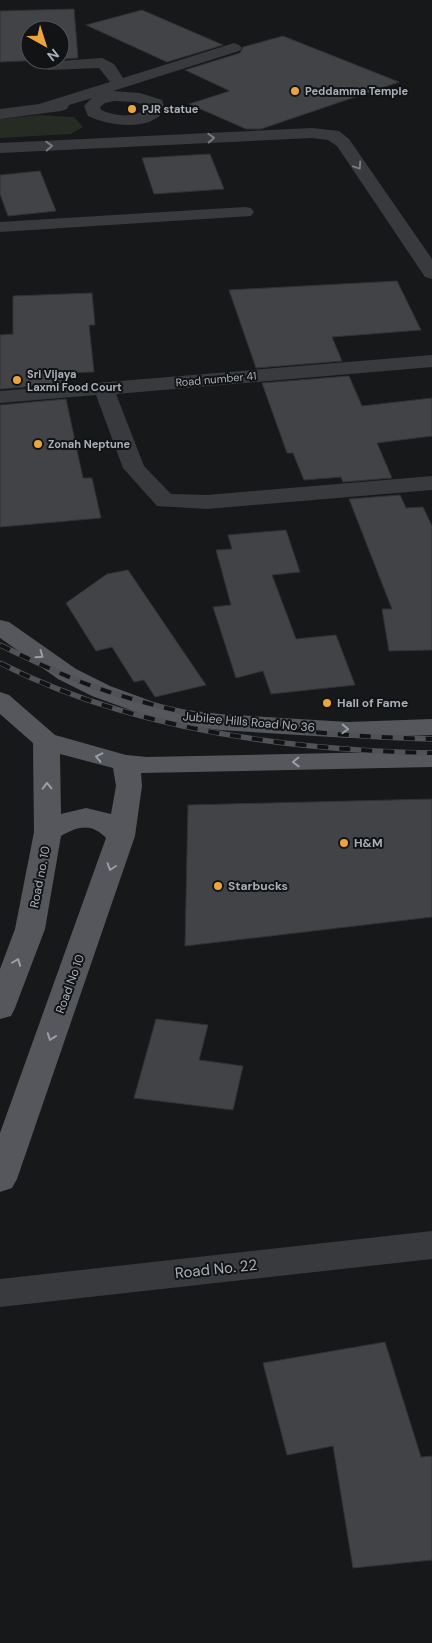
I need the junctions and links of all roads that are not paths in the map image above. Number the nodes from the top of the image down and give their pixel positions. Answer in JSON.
{"nodes":[{"id":1,"x":234,"y":48,"type":"dead end"},
{"id":2,"x":70,"y":64,"type":"edge"},
{"id":3,"x":119,"y":84,"type":"junction"},
{"id":4,"x":92,"y":106,"type":"junction"},
{"id":5,"x":43,"y":108,"type":"junction"},
{"id":6,"x":0,"y":114,"type":"edge"},
{"id":7,"x":136,"y":120,"type":"junction"},
{"id":8,"x":144,"y":141,"type":"junction"},
{"id":9,"x":0,"y":148,"type":"edge"},
{"id":10,"x":245,"y":212,"type":"dead end"},
{"id":11,"x":0,"y":228,"type":"edge"},
{"id":12,"x":432,"y":273,"type":"edge"},
{"id":13,"x":432,"y":361,"type":"edge"},
{"id":14,"x":104,"y":389,"type":"junction"},
{"id":15,"x":0,"y":396,"type":"edge"},
{"id":16,"x":432,"y":482,"type":"edge"},
{"id":17,"x":0,"y":627,"type":"edge"},
{"id":18,"x":0,"y":700,"type":"edge"},
{"id":19,"x":432,"y":727,"type":"edge"},
{"id":20,"x":46,"y":741,"type":"junction"},
{"id":21,"x":432,"y":759,"type":"edge"},
{"id":22,"x":127,"y":774,"type":"junction"},
{"id":23,"x":48,"y":832,"type":"junction"},
{"id":24,"x":121,"y":836,"type":"junction"},
{"id":25,"x":0,"y":1008,"type":"edge"},
{"id":26,"x":0,"y":1180,"type":"edge"},
{"id":27,"x":432,"y":1245,"type":"edge"},
{"id":28,"x":0,"y":1293,"type":"edge"}],
"edges":[{"from":1,"to":3,"type":"street"},
{"from":2,"to":3,"type":"street"},
{"from":3,"to":5,"type":"street"},
{"from":4,"to":5,"type":"street"},
{"from":4,"to":7,"type":"street"},
{"from":4,"to":7,"type":"street"},
{"from":5,"to":6,"type":"street"},
{"from":7,"to":8,"type":"street"},
{"from":9,"to":8,"type":"street","one_way":true},
{"from":8,"to":12,"type":"street","one_way":true},
{"from":10,"to":11,"type":"street"},
{"from":13,"to":14,"type":"street","name":"Road number 41"},
{"from":14,"to":15,"type":"street","name":"Road number 41"},
{"from":14,"to":16,"type":"street"},
{"from":17,"to":19,"type":"main road","name":"Jubilee Hills Road No 36","one_way":true},
{"from":18,"to":20,"type":"main road"},
{"from":22,"to":20,"type":"main road","one_way":true},
{"from":23,"to":20,"type":"main road","name":"Road no. 10","one_way":true},
{"from":21,"to":22,"type":"main road","one_way":true},
{"from":22,"to":24,"type":"main road","name":"Road No 10"},
{"from":23,"to":24,"type":"main road"},
{"from":25,"to":23,"type":"main road","name":"Road no. 10","one_way":true},
{"from":24,"to":26,"type":"main road","name":"Road No 10","one_way":true},
{"from":27,"to":28,"type":"street","name":"Road No. 22"}]}
